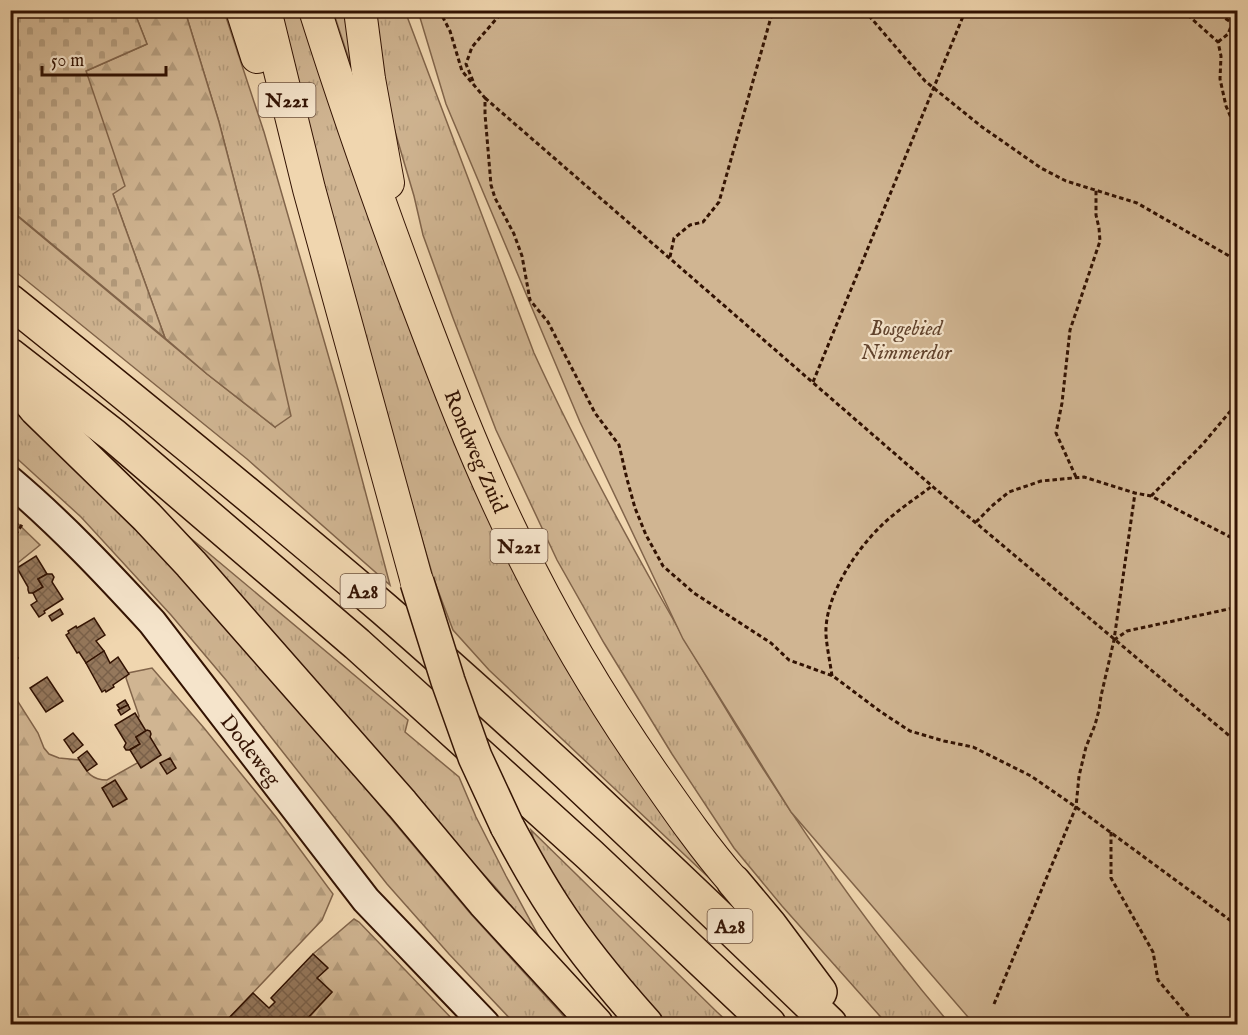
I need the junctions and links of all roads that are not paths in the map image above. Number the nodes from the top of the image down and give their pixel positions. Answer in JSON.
{"nodes":[{"id":1,"x":242,"y":10,"type":"edge"},
{"id":2,"x":265,"y":10,"type":"edge"},
{"id":3,"x":315,"y":10,"type":"edge"},
{"id":4,"x":360,"y":10,"type":"edge"},
{"id":5,"x":309,"y":189,"type":"junction"},
{"id":6,"x":401,"y":261,"type":"junction"},
{"id":7,"x":10,"y":301,"type":"edge"},
{"id":8,"x":10,"y":355,"type":"edge"},
{"id":9,"x":10,"y":377,"type":"edge"},
{"id":10,"x":10,"y":482,"type":"edge"},
{"id":11,"x":417,"y":582,"type":"joint"},
{"id":12,"x":507,"y":826,"type":"junction"},
{"id":13,"x":734,"y":882,"type":"joint"},
{"id":14,"x":485,"y":1024,"type":"edge"},
{"id":15,"x":596,"y":1024,"type":"edge"},
{"id":16,"x":622,"y":1024,"type":"edge"},
{"id":17,"x":646,"y":1024,"type":"edge"},
{"id":18,"x":769,"y":1024,"type":"edge"},
{"id":19,"x":830,"y":1024,"type":"edge"},
{"id":20,"x":845,"y":1024,"type":"edge"}],
"edges":[{"from":1,"to":5,"type":"main road","number":"N221"},
{"from":2,"to":5,"type":"main road","number":"N221"},
{"from":3,"to":6,"type":"main road","name":"Rondweg Zuid","number":"N221"},
{"from":4,"to":6,"type":"main road","number":"N221"},
{"from":5,"to":11,"type":"main road","number":"N221"},
{"from":6,"to":13,"type":"main road","name":"Rondweg Zuid","number":"N221"},
{"from":7,"to":19,"type":"highway","number":"A28"},
{"from":8,"to":18,"type":"highway","number":"A28"},
{"from":9,"to":15,"type":"highway"},
{"from":10,"to":14,"type":"street","name":"Dodeweg"},
{"from":11,"to":12,"type":"highway","bridge":true},
{"from":12,"to":16,"type":"highway"},
{"from":12,"to":17,"type":"highway"},
{"from":13,"to":20,"type":"highway","number":"A28"}]}
